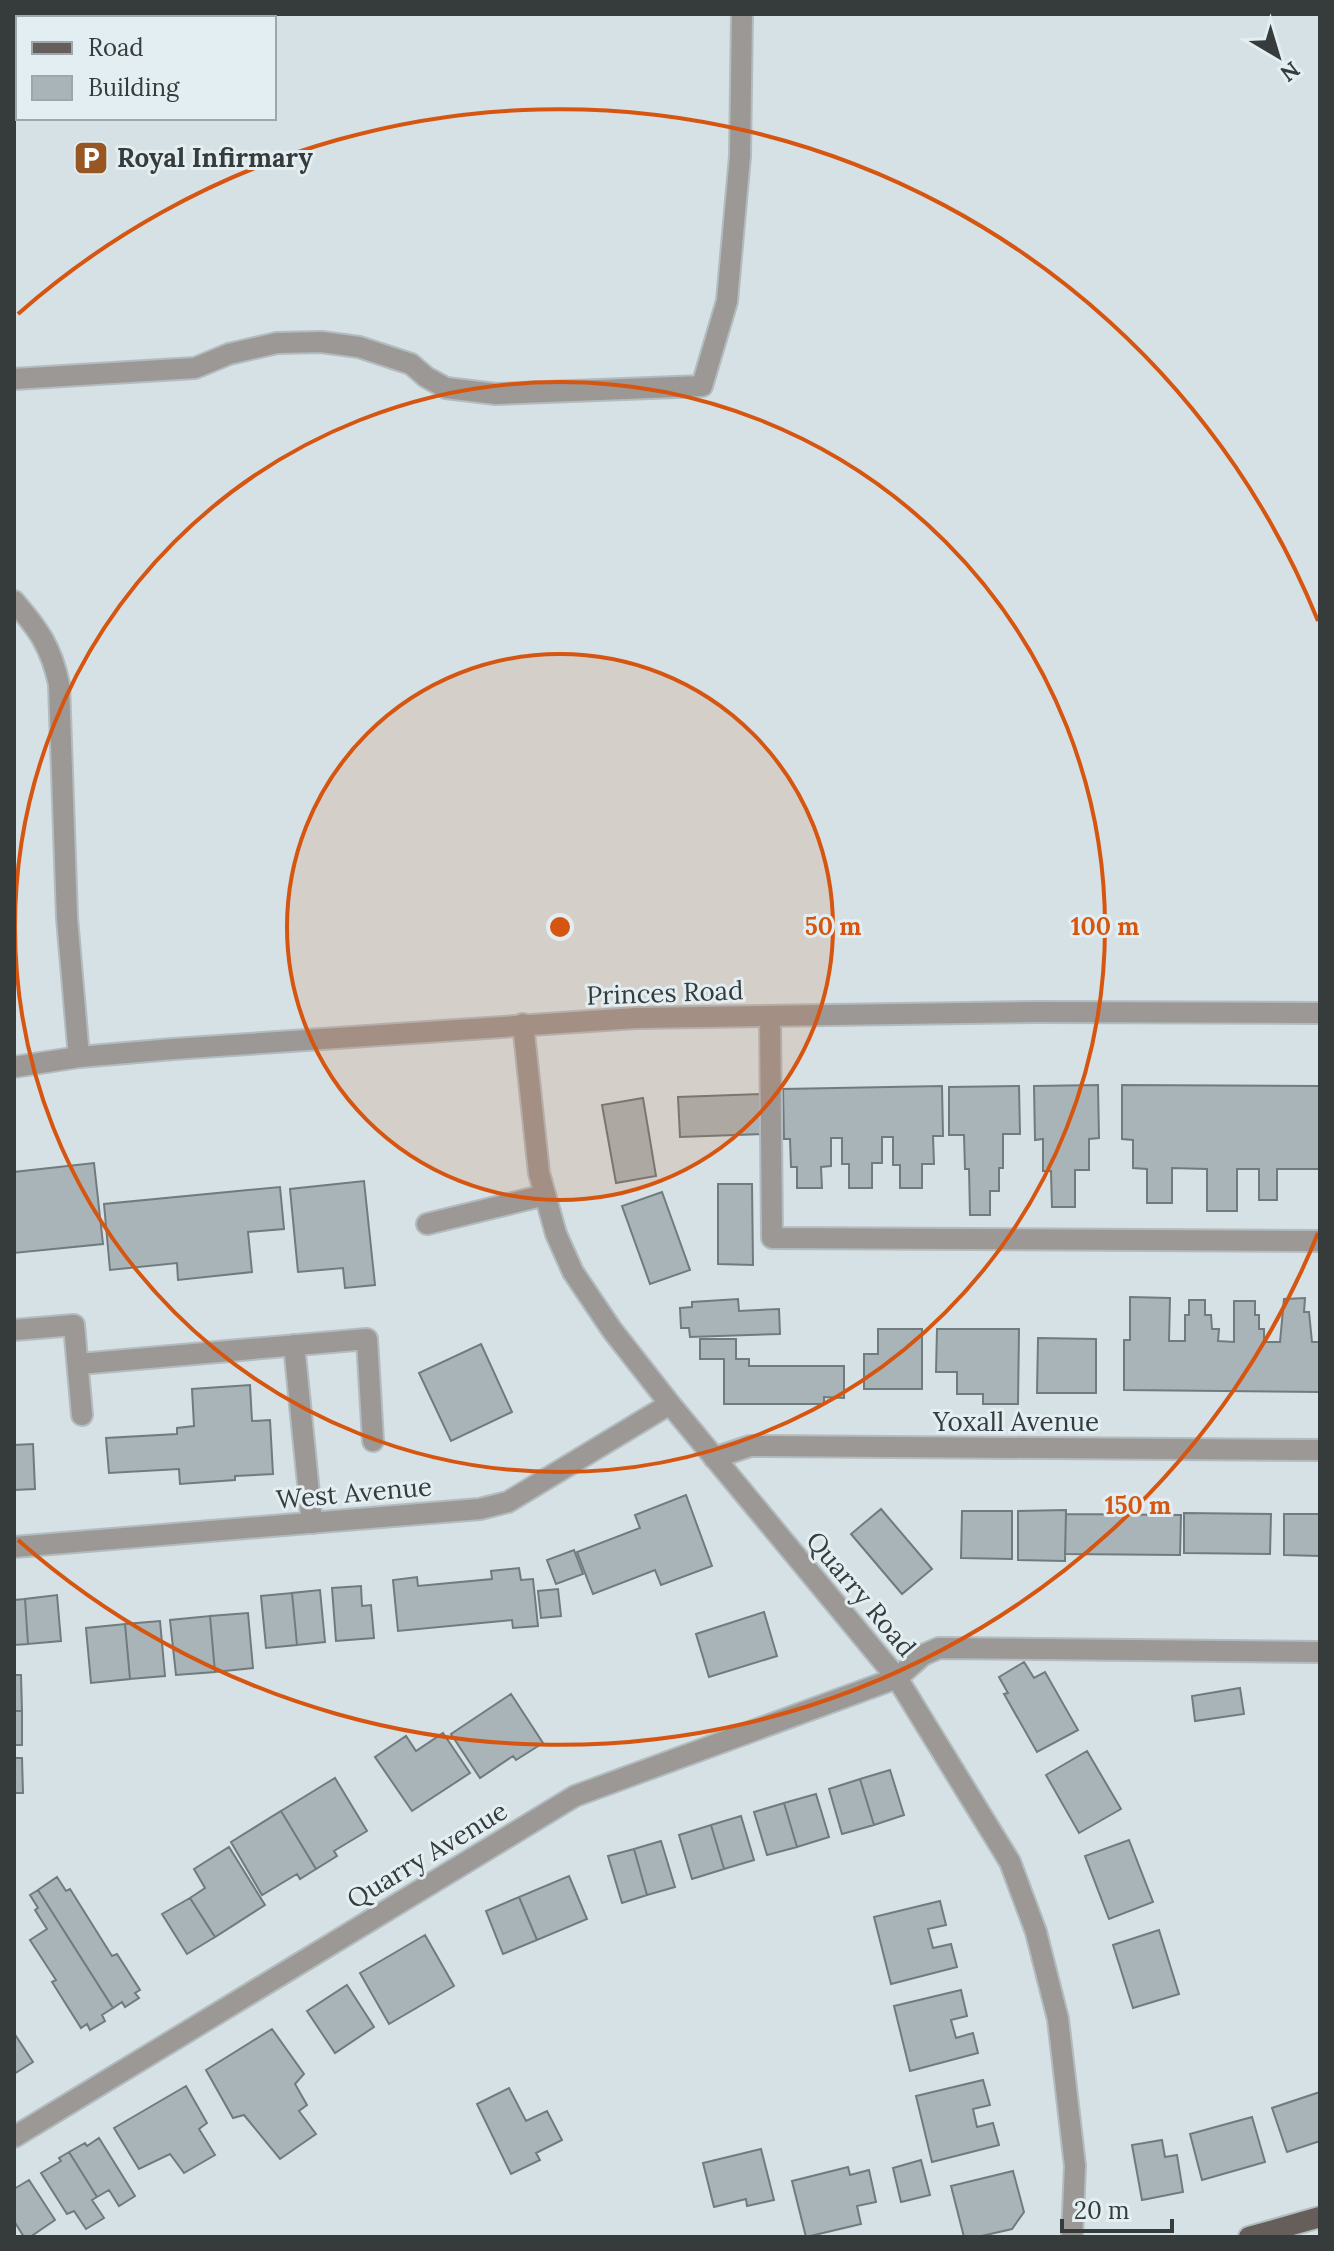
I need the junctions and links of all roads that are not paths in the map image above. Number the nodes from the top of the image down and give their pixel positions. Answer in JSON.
{"nodes":[{"id":1,"x":742,"y":14,"type":"edge"},
{"id":2,"x":14,"y":379,"type":"edge"},
{"id":3,"x":14,"y":601,"type":"edge"},
{"id":4,"x":1320,"y":1013,"type":"edge"},
{"id":5,"x":770,"y":1016,"type":"junction"},
{"id":6,"x":523,"y":1024,"type":"junction"},
{"id":7,"x":79,"y":1057,"type":"junction"},
{"id":8,"x":14,"y":1067,"type":"edge"},
{"id":9,"x":545,"y":1195,"type":"junction"},
{"id":10,"x":427,"y":1224,"type":"dead end"},
{"id":11,"x":1320,"y":1241,"type":"edge"},
{"id":12,"x":14,"y":1330,"type":"edge"},
{"id":13,"x":294,"y":1345,"type":"junction"},
{"id":14,"x":79,"y":1364,"type":"junction"},
{"id":15,"x":670,"y":1404,"type":"junction"},
{"id":16,"x":82,"y":1415,"type":"dead end"},
{"id":17,"x":373,"y":1441,"type":"dead end"},
{"id":18,"x":1320,"y":1450,"type":"edge"},
{"id":19,"x":714,"y":1458,"type":"junction"},
{"id":20,"x":312,"y":1523,"type":"junction"},
{"id":21,"x":14,"y":1547,"type":"edge"},
{"id":22,"x":1320,"y":1652,"type":"edge"},
{"id":23,"x":897,"y":1678,"type":"junction"},
{"id":24,"x":14,"y":2137,"type":"edge"},
{"id":25,"x":1320,"y":2217,"type":"edge"},
{"id":26,"x":1072,"y":2237,"type":"edge"},
{"id":27,"x":1249,"y":2237,"type":"edge"}],
"edges":[{"from":1,"to":2,"type":"street"},
{"from":3,"to":7,"type":"street"},
{"from":4,"to":5,"type":"street","name":"Princes Road"},
{"from":5,"to":6,"type":"street","name":"Princes Road"},
{"from":5,"to":11,"type":"street"},
{"from":6,"to":7,"type":"street","name":"Princes Road"},
{"from":6,"to":9,"type":"street","name":"Quarry Road"},
{"from":7,"to":8,"type":"street","name":"Princes Road"},
{"from":9,"to":10,"type":"street"},
{"from":9,"to":15,"type":"street","name":"Quarry Road"},
{"from":12,"to":14,"type":"street"},
{"from":13,"to":14,"type":"street"},
{"from":13,"to":17,"type":"street"},
{"from":13,"to":20,"type":"street"},
{"from":14,"to":16,"type":"street"},
{"from":15,"to":19,"type":"street","name":"Quarry Road"},
{"from":15,"to":20,"type":"street","name":"West Avenue"},
{"from":18,"to":19,"type":"street","name":"Yoxall Avenue"},
{"from":19,"to":23,"type":"street","name":"Quarry Road"},
{"from":20,"to":21,"type":"street","name":"West Avenue"},
{"from":22,"to":23,"type":"street","name":"Quarry Avenue"},
{"from":23,"to":24,"type":"street","name":"Quarry Avenue"},
{"from":23,"to":26,"type":"street","name":"Quarry Road"},
{"from":25,"to":27,"type":"main road"}]}
